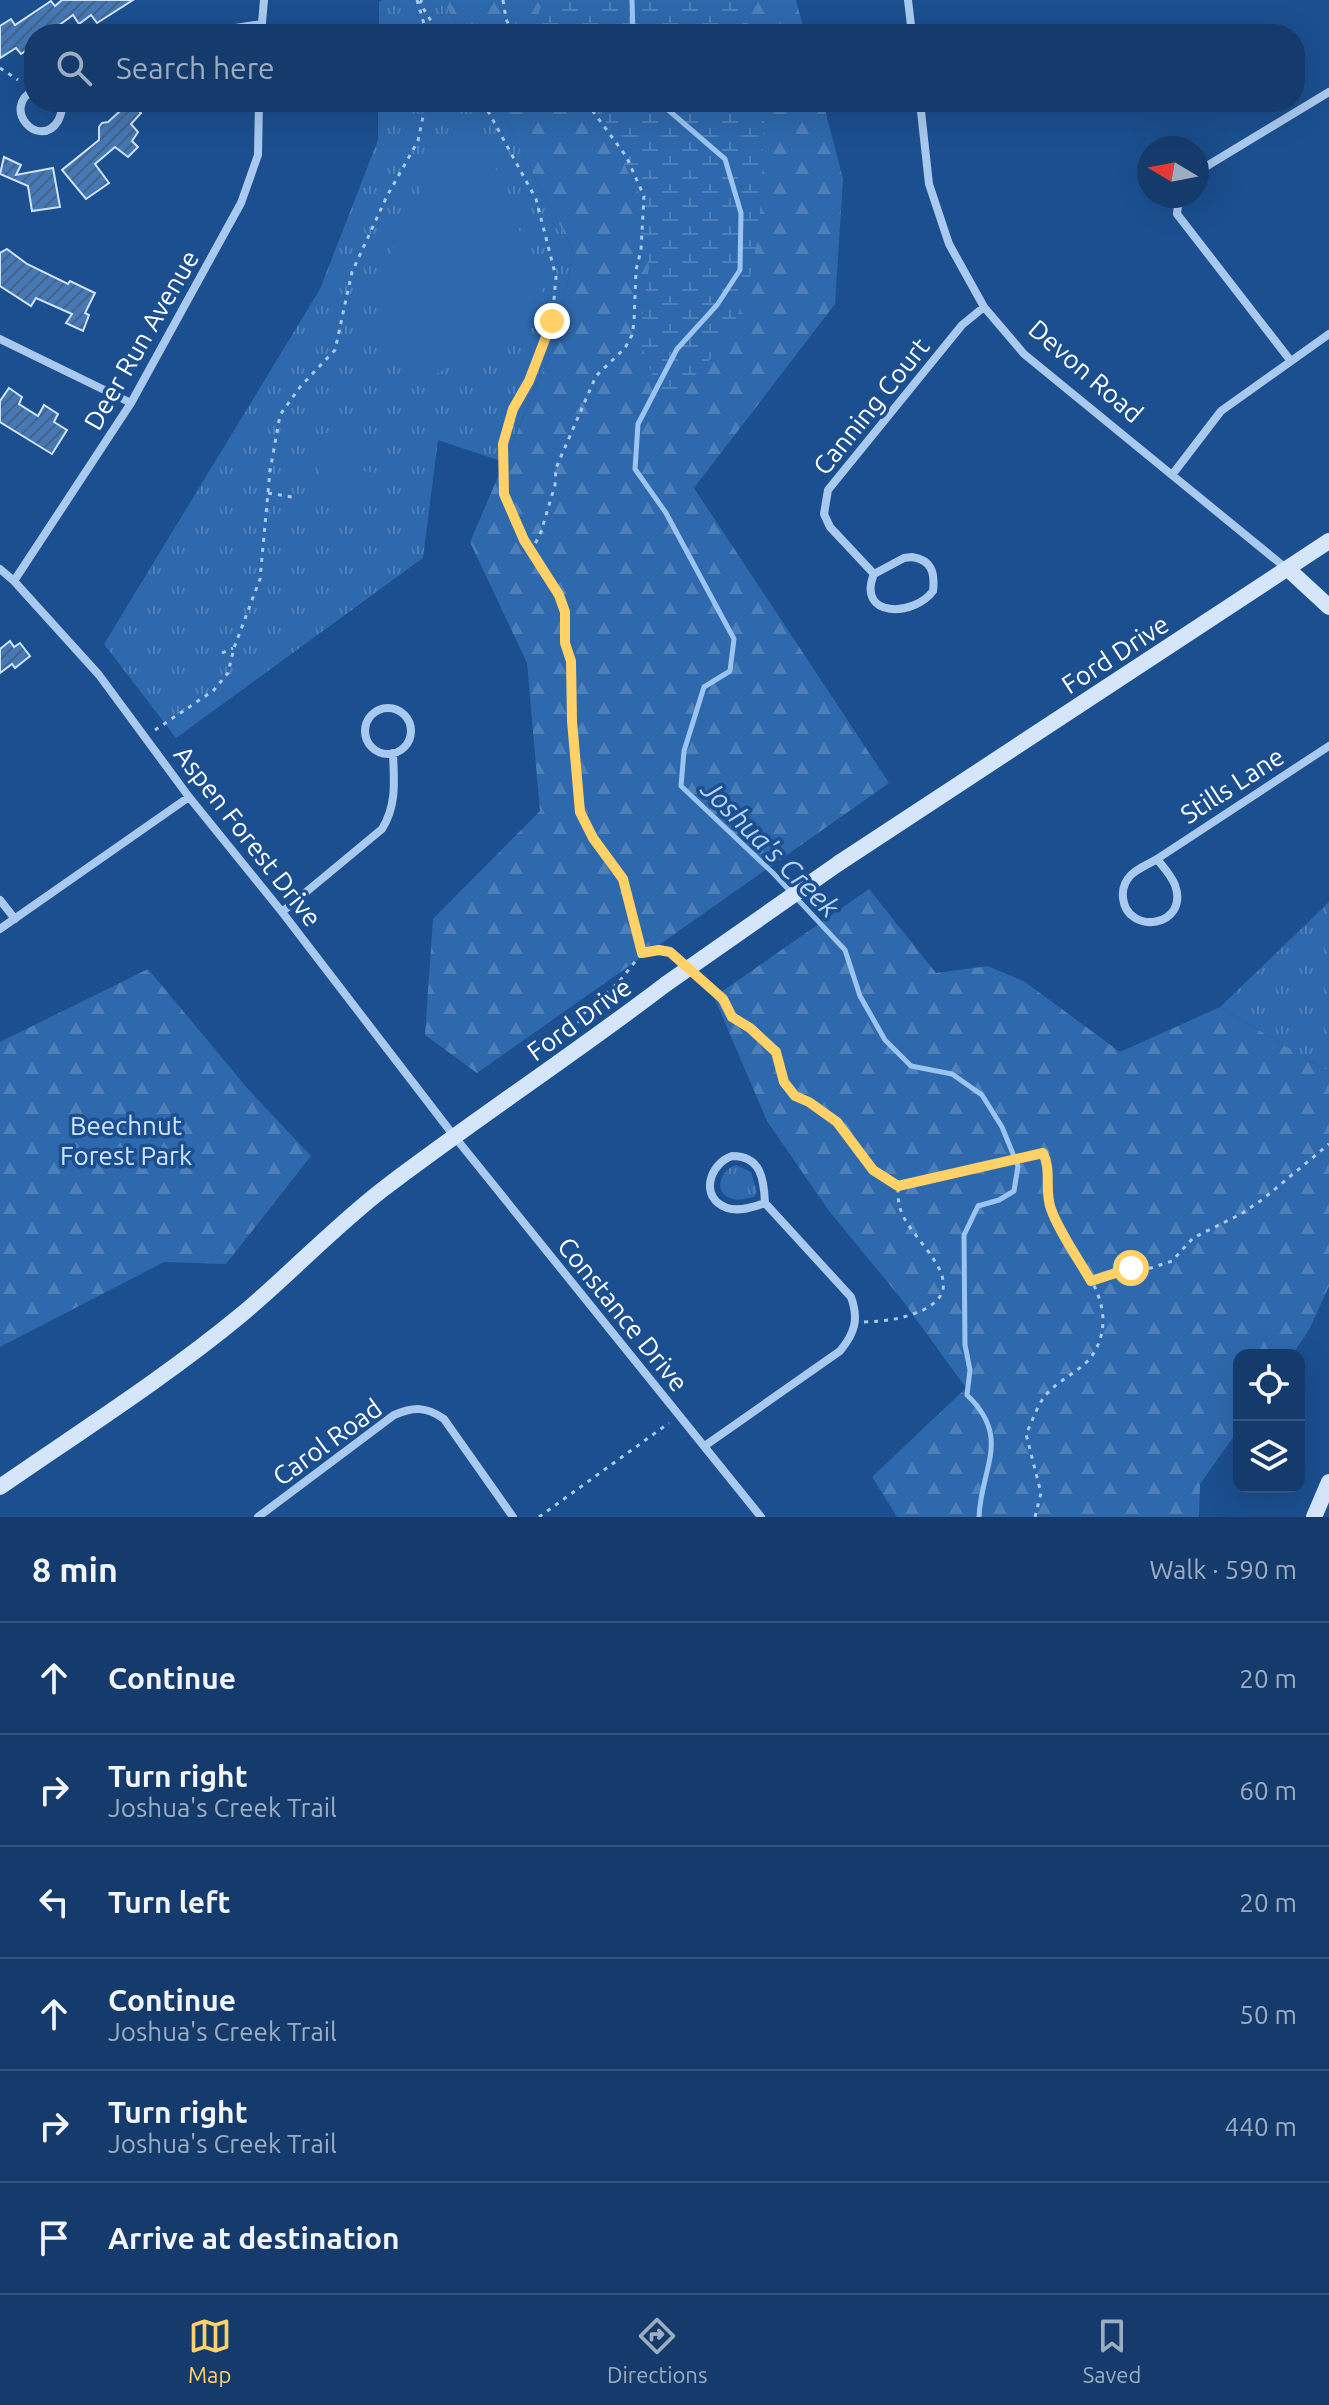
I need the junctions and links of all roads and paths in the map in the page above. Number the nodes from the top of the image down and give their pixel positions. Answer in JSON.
{"nodes":[{"id":1,"x":264,"y":0,"type":"edge"},
{"id":2,"x":503,"y":0,"type":"edge"},
{"id":3,"x":908,"y":0,"type":"edge"},
{"id":4,"x":420,"y":1,"type":"edge"},
{"id":5,"x":262,"y":24,"type":"edge"},
{"id":6,"x":425,"y":24,"type":"edge"},
{"id":7,"x":433,"y":24,"type":"edge"},
{"id":8,"x":508,"y":24,"type":"edge"},
{"id":9,"x":911,"y":24,"type":"edge"},
{"id":10,"x":0,"y":68,"type":"edge"},
{"id":11,"x":18,"y":80,"type":"dead end"},
{"id":12,"x":1329,"y":92,"type":"edge"},
{"id":13,"x":24,"y":96,"type":"edge"},
{"id":14,"x":1305,"y":107,"type":"edge"},
{"id":15,"x":61,"y":112,"type":"edge"},
{"id":16,"x":259,"y":112,"type":"edge"},
{"id":17,"x":424,"y":112,"type":"edge"},
{"id":18,"x":488,"y":112,"type":"edge"},
{"id":19,"x":593,"y":112,"type":"edge"},
{"id":20,"x":921,"y":112,"type":"edge"},
{"id":21,"x":1296,"y":112,"type":"edge"},
{"id":22,"x":1209,"y":165,"type":"edge"},
{"id":23,"x":1178,"y":208,"type":"edge"},
{"id":24,"x":984,"y":307,"type":"junction"},
{"id":25,"x":1329,"y":334,"type":"edge"},
{"id":26,"x":0,"y":339,"type":"edge"},
{"id":27,"x":1290,"y":360,"type":"junction"},
{"id":28,"x":131,"y":403,"type":"junction"},
{"id":29,"x":1172,"y":475,"type":"junction"},
{"id":30,"x":268,"y":493,"type":"junction"},
{"id":31,"x":292,"y":497,"type":"dead end"},
{"id":32,"x":1329,"y":541,"type":"edge"},
{"id":33,"x":531,"y":552,"type":"junction"},
{"id":34,"x":0,"y":569,"type":"edge"},
{"id":35,"x":1288,"y":569,"type":"junction"},
{"id":36,"x":874,"y":574,"type":"junction"},
{"id":37,"x":14,"y":581,"type":"junction"},
{"id":38,"x":1329,"y":607,"type":"edge"},
{"id":39,"x":234,"y":648,"type":"junction"},
{"id":40,"x":222,"y":653,"type":"dead end"},
{"id":41,"x":145,"y":736,"type":"junction"},
{"id":42,"x":1329,"y":746,"type":"edge"},
{"id":43,"x":393,"y":753,"type":"junction"},
{"id":44,"x":189,"y":797,"type":"junction"},
{"id":45,"x":1157,"y":859,"type":"junction"},
{"id":46,"x":0,"y":900,"type":"edge"},
{"id":47,"x":282,"y":912,"type":"junction"},
{"id":48,"x":15,"y":919,"type":"junction"},
{"id":49,"x":0,"y":929,"type":"edge"},
{"id":50,"x":642,"y":953,"type":"junction"},
{"id":51,"x":681,"y":961,"type":"dead end"},
{"id":52,"x":691,"y":971,"type":"dead end"},
{"id":53,"x":584,"y":1047,"type":"junction"},
{"id":54,"x":454,"y":1136,"type":"junction"},
{"id":55,"x":1329,"y":1144,"type":"edge"},
{"id":56,"x":898,"y":1186,"type":"junction"},
{"id":57,"x":765,"y":1203,"type":"junction"},
{"id":58,"x":1091,"y":1281,"type":"junction"},
{"id":59,"x":856,"y":1323,"type":"junction"},
{"id":60,"x":679,"y":1416,"type":"junction"},
{"id":61,"x":706,"y":1445,"type":"junction"},
{"id":62,"x":1329,"y":1482,"type":"edge"},
{"id":63,"x":0,"y":1487,"type":"edge"},
{"id":64,"x":258,"y":1517,"type":"edge"},
{"id":65,"x":513,"y":1517,"type":"edge"},
{"id":66,"x":539,"y":1517,"type":"edge"},
{"id":67,"x":761,"y":1517,"type":"edge"},
{"id":68,"x":1035,"y":1517,"type":"edge"},
{"id":69,"x":1314,"y":1517,"type":"edge"}],
"edges":[{"from":1,"to":5,"type":"street"},
{"from":2,"to":8,"type":"path"},
{"from":3,"to":9,"type":"street"},
{"from":4,"to":6,"type":"path"},
{"from":4,"to":7,"type":"path"},
{"from":10,"to":11,"type":"path"},
{"from":12,"to":14,"type":"street"},
{"from":13,"to":15,"type":"street"},
{"from":16,"to":28,"type":"street","name":"Deer Run Avenue"},
{"from":17,"to":30,"type":"path"},
{"from":18,"to":33,"type":"path"},
{"from":19,"to":33,"type":"path"},
{"from":20,"to":24,"type":"street","name":"Devon Road"},
{"from":21,"to":22,"type":"street"},
{"from":23,"to":27,"type":"street"},
{"from":24,"to":29,"type":"street","name":"Devon Road"},
{"from":24,"to":36,"type":"street","name":"Canning Court"},
{"from":25,"to":27,"type":"street"},
{"from":26,"to":28,"type":"street"},
{"from":27,"to":29,"type":"street"},
{"from":28,"to":37,"type":"street","name":"Deer Run Avenue"},
{"from":29,"to":35,"type":"street","name":"Devon Road"},
{"from":30,"to":31,"type":"path"},
{"from":30,"to":39,"type":"path"},
{"from":32,"to":35,"type":"main road","name":"Ford Drive"},
{"from":33,"to":50,"type":"path"},
{"from":34,"to":37,"type":"street","name":"Aspen Forest Drive"},
{"from":35,"to":38,"type":"main road","name":"Devon Road"},
{"from":35,"to":53,"type":"main road","name":"Ford Drive","bridge":true},
{"from":36,"to":36,"type":"street","name":"Canning Court"},
{"from":37,"to":41,"type":"street","name":"Aspen Forest Drive"},
{"from":39,"to":40,"type":"path"},
{"from":39,"to":41,"type":"path"},
{"from":41,"to":44,"type":"street","name":"Aspen Forest Drive"},
{"from":42,"to":45,"type":"street","name":"Stills Lane"},
{"from":43,"to":43,"type":"street"},
{"from":43,"to":47,"type":"street"},
{"from":44,"to":47,"type":"street","name":"Aspen Forest Drive"},
{"from":44,"to":48,"type":"street"},
{"from":45,"to":45,"type":"street","name":"Stills Lane"},
{"from":46,"to":48,"type":"street"},
{"from":47,"to":54,"type":"street","name":"Aspen Forest Drive"},
{"from":48,"to":49,"type":"street"},
{"from":50,"to":51,"type":"path"},
{"from":50,"to":53,"type":"path"},
{"from":52,"to":56,"type":"path"},
{"from":53,"to":54,"type":"main road","name":"Ford Drive"},
{"from":54,"to":60,"type":"street","name":"Constance Drive"},
{"from":54,"to":63,"type":"main road","name":"Ford Drive"},
{"from":55,"to":58,"type":"path"},
{"from":56,"to":58,"type":"path"},
{"from":56,"to":59,"type":"path"},
{"from":57,"to":57,"type":"street"},
{"from":57,"to":59,"type":"street"},
{"from":58,"to":68,"type":"path"},
{"from":59,"to":61,"type":"street"},
{"from":60,"to":61,"type":"street","name":"Constance Drive"},
{"from":60,"to":66,"type":"path"},
{"from":61,"to":67,"type":"street","name":"Constance Drive"},
{"from":62,"to":69,"type":"main road"},
{"from":64,"to":65,"type":"street","name":"Carol Road"}]}
